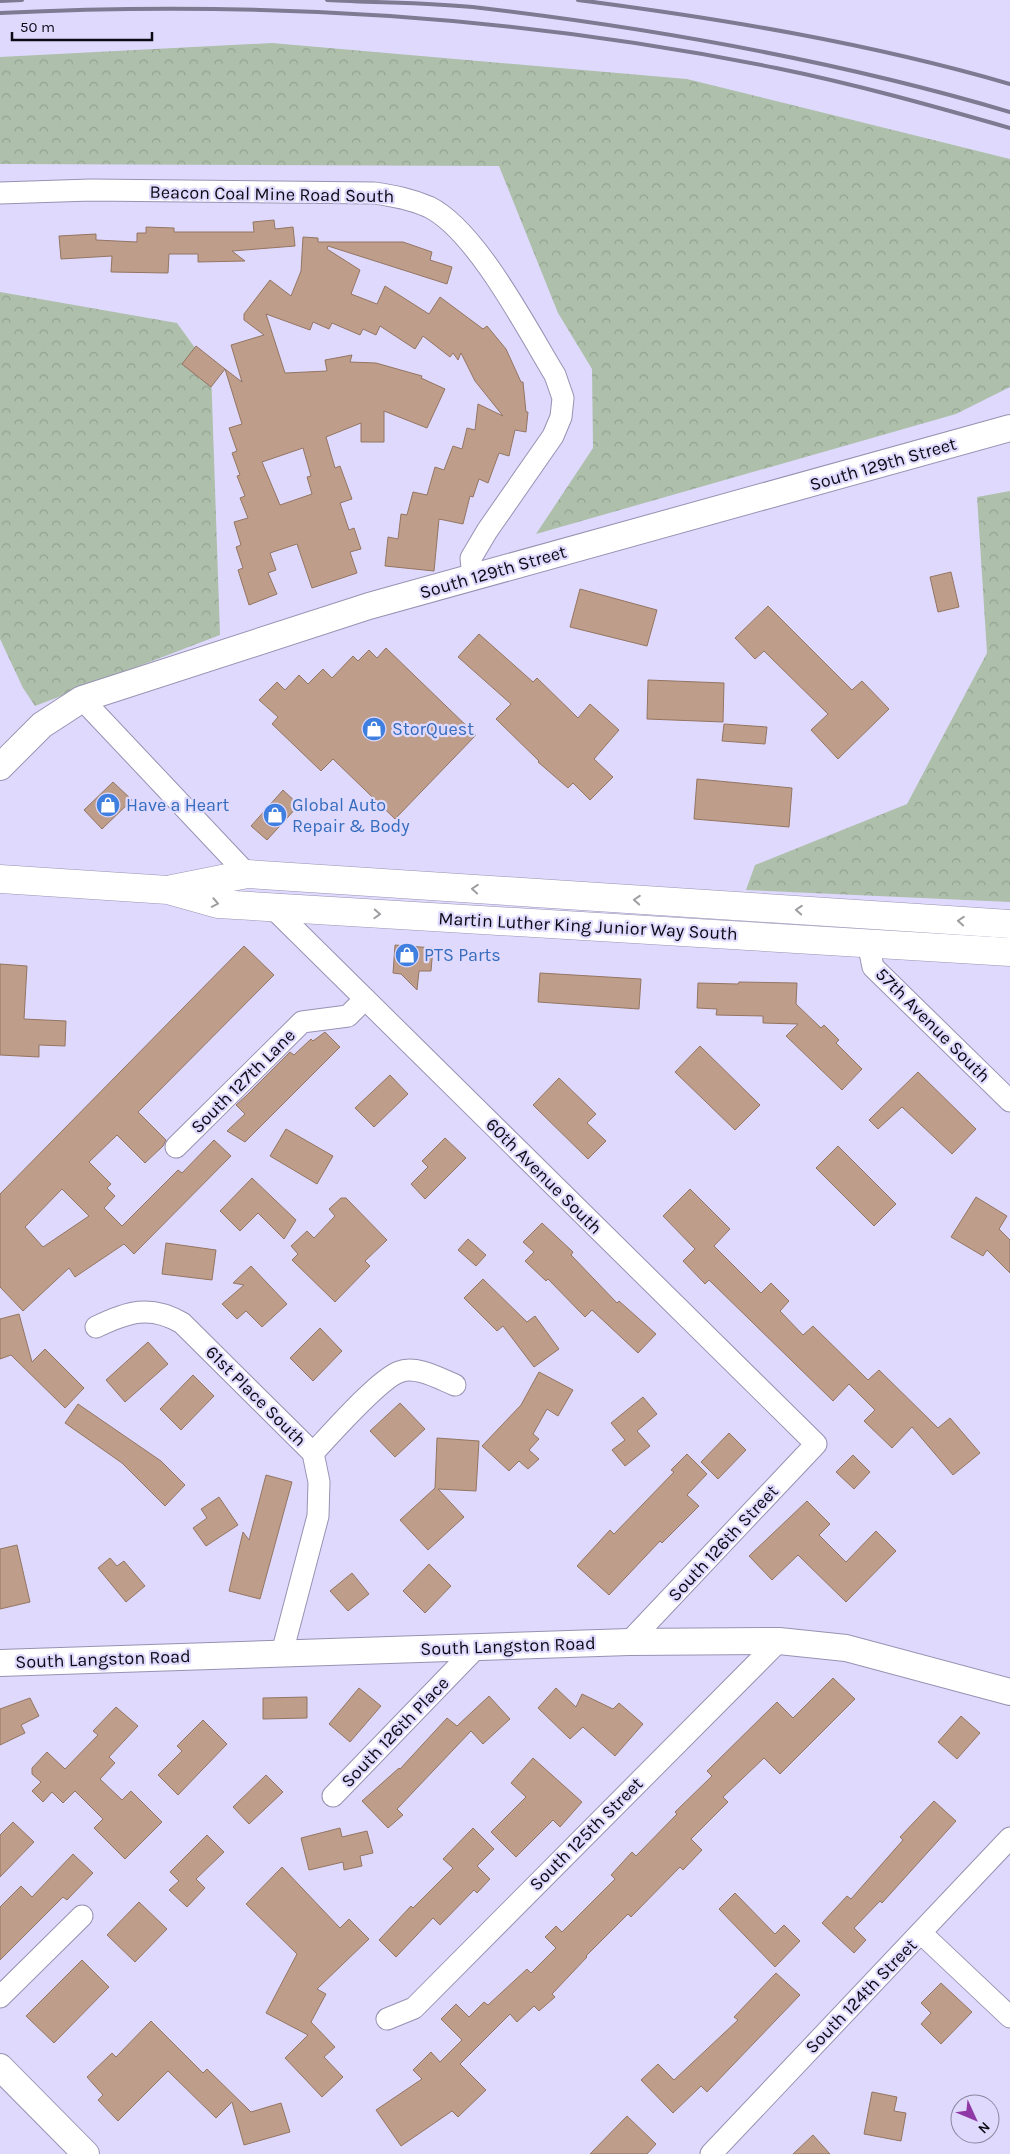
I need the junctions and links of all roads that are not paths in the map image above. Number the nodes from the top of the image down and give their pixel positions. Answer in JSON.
{"nodes":[{"id":1,"x":0,"y":193,"type":"edge"},
{"id":2,"x":1010,"y":428,"type":"edge"},
{"id":3,"x":473,"y":577,"type":"junction"},
{"id":4,"x":82,"y":699,"type":"junction"},
{"id":5,"x":0,"y":767,"type":"edge"},
{"id":6,"x":6,"y":874,"type":"edge"},
{"id":7,"x":247,"y":874,"type":"junction"},
{"id":8,"x":168,"y":890,"type":"junction"},
{"id":9,"x":272,"y":908,"type":"junction"},
{"id":10,"x":1010,"y":924,"type":"edge"},
{"id":11,"x":868,"y":943,"type":"junction"},
{"id":12,"x":1010,"y":952,"type":"edge"},
{"id":13,"x":365,"y":999,"type":"junction"},
{"id":14,"x":1010,"y":1100,"type":"edge"},
{"id":15,"x":176,"y":1147,"type":"dead end"},
{"id":16,"x":96,"y":1327,"type":"dead end"},
{"id":17,"x":455,"y":1385,"type":"dead end"},
{"id":18,"x":816,"y":1444,"type":"joint"},
{"id":19,"x":313,"y":1453,"type":"junction"},
{"id":20,"x":779,"y":1641,"type":"junction"},
{"id":21,"x":629,"y":1642,"type":"junction"},
{"id":22,"x":477,"y":1647,"type":"junction"},
{"id":23,"x":282,"y":1653,"type":"junction"},
{"id":24,"x":0,"y":1664,"type":"edge"},
{"id":25,"x":1010,"y":1692,"type":"edge"},
{"id":26,"x":333,"y":1796,"type":"dead end"},
{"id":27,"x":1010,"y":1838,"type":"edge"},
{"id":28,"x":82,"y":1916,"type":"dead end"},
{"id":29,"x":921,"y":1933,"type":"junction"},
{"id":30,"x":0,"y":1997,"type":"edge"},
{"id":31,"x":1010,"y":2017,"type":"edge"},
{"id":32,"x":387,"y":2019,"type":"dead end"},
{"id":33,"x":0,"y":2067,"type":"edge"},
{"id":34,"x":86,"y":2154,"type":"edge"},
{"id":35,"x":711,"y":2154,"type":"edge"}],
"edges":[{"from":1,"to":3,"type":"street","name":"Beacon Coal Mine Road South"},
{"from":2,"to":3,"type":"street","name":"South 129th Street"},
{"from":3,"to":4,"type":"street","name":"South 129th Street"},
{"from":4,"to":5,"type":"street","name":"South 129th Street"},
{"from":4,"to":7,"type":"street"},
{"from":6,"to":8,"type":"main road","name":"Martin Luther King Junior Way South"},
{"from":7,"to":8,"type":"main road","name":"Martin Luther King Junior Way South"},
{"from":10,"to":7,"type":"main road","name":"Martin Luther King Junior Way South","one_way":true},
{"from":8,"to":9,"type":"main road","name":"Martin Luther King Junior Way South","one_way":true},
{"from":9,"to":11,"type":"main road","name":"Martin Luther King Junior Way South","one_way":true},
{"from":9,"to":13,"type":"street","name":"60th Avenue South"},
{"from":11,"to":12,"type":"main road","name":"Martin Luther King Junior Way South"},
{"from":11,"to":14,"type":"street","name":"57th Avenue South"},
{"from":13,"to":15,"type":"street","name":"South 127th Lane"},
{"from":13,"to":18,"type":"street","name":"60th Avenue South"},
{"from":16,"to":19,"type":"street","name":"61st Place South"},
{"from":17,"to":19,"type":"street"},
{"from":18,"to":21,"type":"street","name":"South 126th Street"},
{"from":19,"to":23,"type":"street","name":"61st Place South"},
{"from":20,"to":21,"type":"street","name":"South Langston Road"},
{"from":20,"to":25,"type":"street","name":"South Langston Road"},
{"from":20,"to":32,"type":"street","name":"South 125th Street"},
{"from":21,"to":22,"type":"street","name":"South Langston Road"},
{"from":22,"to":23,"type":"street","name":"South Langston Road"},
{"from":22,"to":26,"type":"street","name":"South 126th Place"},
{"from":23,"to":24,"type":"street","name":"South Langston Road"},
{"from":27,"to":29,"type":"street","name":"South 124th Street"},
{"from":28,"to":30,"type":"street"},
{"from":29,"to":31,"type":"street"},
{"from":29,"to":35,"type":"street","name":"South 124th Street"},
{"from":33,"to":34,"type":"street"}]}
